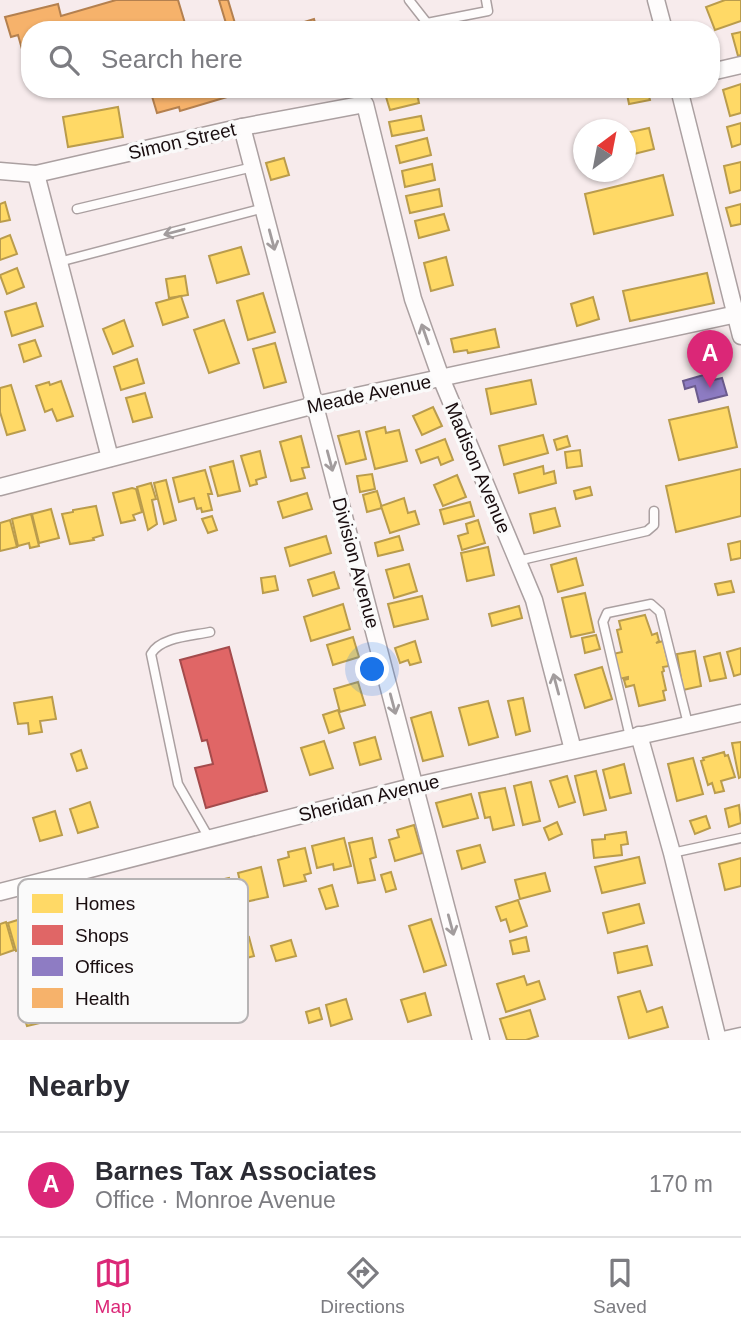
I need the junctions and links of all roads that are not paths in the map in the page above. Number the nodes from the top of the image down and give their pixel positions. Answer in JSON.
{"nodes":[{"id":1,"x":409,"y":0,"type":"edge"},
{"id":2,"x":486,"y":0,"type":"edge"},
{"id":3,"x":656,"y":0,"type":"edge"},
{"id":4,"x":425,"y":21,"type":"edge"},
{"id":5,"x":437,"y":21,"type":"edge"},
{"id":6,"x":662,"y":21,"type":"edge"},
{"id":7,"x":741,"y":65,"type":"edge"},
{"id":8,"x":720,"y":70,"type":"edge"},
{"id":9,"x":681,"y":98,"type":"edge"},
{"id":10,"x":365,"y":104,"type":"joint"},
{"id":11,"x":242,"y":127,"type":"junction"},
{"id":12,"x":253,"y":167,"type":"junction"},
{"id":13,"x":0,"y":171,"type":"edge"},
{"id":14,"x":36,"y":174,"type":"junction"},
{"id":15,"x":264,"y":208,"type":"junction"},
{"id":16,"x":77,"y":209,"type":"dead end"},
{"id":17,"x":59,"y":262,"type":"junction"},
{"id":18,"x":738,"y":314,"type":"edge"},
{"id":19,"x":741,"y":336,"type":"edge"},
{"id":20,"x":440,"y":378,"type":"junction"},
{"id":21,"x":315,"y":405,"type":"junction"},
{"id":22,"x":110,"y":458,"type":"junction"},
{"id":23,"x":0,"y":487,"type":"edge"},
{"id":24,"x":654,"y":510,"type":"dead end"},
{"id":25,"x":517,"y":561,"type":"junction"},
{"id":26,"x":210,"y":632,"type":"dead end"},
{"id":27,"x":741,"y":713,"type":"edge"},
{"id":28,"x":688,"y":724,"type":"junction"},
{"id":29,"x":635,"y":736,"type":"junction"},
{"id":30,"x":573,"y":750,"type":"junction"},
{"id":31,"x":415,"y":786,"type":"junction"},
{"id":32,"x":209,"y":838,"type":"junction"},
{"id":33,"x":741,"y":838,"type":"edge"},
{"id":34,"x":672,"y":853,"type":"junction"},
{"id":35,"x":50,"y":879,"type":"edge"},
{"id":36,"x":18,"y":887,"type":"edge"},
{"id":37,"x":0,"y":892,"type":"edge"},
{"id":38,"x":741,"y":1036,"type":"edge"},
{"id":39,"x":481,"y":1040,"type":"edge"},
{"id":40,"x":721,"y":1040,"type":"edge"}],
"edges":[{"from":1,"to":4,"type":"lane"},
{"from":2,"to":5,"type":"lane"},
{"from":3,"to":6,"type":"street"},
{"from":7,"to":8,"type":"street"},
{"from":9,"to":18,"type":"street"},
{"from":10,"to":11,"type":"street","name":"Simon Street"},
{"from":20,"to":10,"type":"street","name":"Madison Avenue","one_way":true},
{"from":11,"to":12,"type":"street","name":"Division Avenue"},
{"from":11,"to":14,"type":"street","name":"Simon Street"},
{"from":12,"to":15,"type":"street","name":"Division Avenue"},
{"from":12,"to":16,"type":"lane"},
{"from":13,"to":14,"type":"street","name":"Simon Street"},
{"from":14,"to":17,"type":"street"},
{"from":15,"to":17,"type":"lane","one_way":true},
{"from":15,"to":21,"type":"street","name":"Division Avenue","one_way":true},
{"from":17,"to":22,"type":"street"},
{"from":18,"to":19,"type":"street"},
{"from":18,"to":20,"type":"street","name":"Meade Avenue"},
{"from":20,"to":21,"type":"street","name":"Meade Avenue"},
{"from":20,"to":25,"type":"street","name":"Madison Avenue"},
{"from":21,"to":22,"type":"street","name":"Meade Avenue"},
{"from":21,"to":31,"type":"street","name":"Division Avenue","one_way":true},
{"from":22,"to":23,"type":"street","name":"Meade Avenue"},
{"from":24,"to":25,"type":"lane"},
{"from":30,"to":25,"type":"street","name":"Madison Avenue","one_way":true},
{"from":26,"to":32,"type":"lane"},
{"from":27,"to":28,"type":"street","name":"Sheridan Avenue"},
{"from":28,"to":29,"type":"street","name":"Sheridan Avenue"},
{"from":28,"to":29,"type":"lane"},
{"from":29,"to":30,"type":"street","name":"Sheridan Avenue"},
{"from":29,"to":34,"type":"street"},
{"from":30,"to":31,"type":"street","name":"Sheridan Avenue"},
{"from":31,"to":32,"type":"street","name":"Sheridan Avenue"},
{"from":31,"to":39,"type":"street","name":"Division Avenue","one_way":true},
{"from":32,"to":35,"type":"street","name":"Sheridan Avenue"},
{"from":33,"to":34,"type":"lane"},
{"from":34,"to":40,"type":"street"},
{"from":36,"to":37,"type":"street","name":"Sheridan Avenue"},
{"from":38,"to":40,"type":"street"}]}
